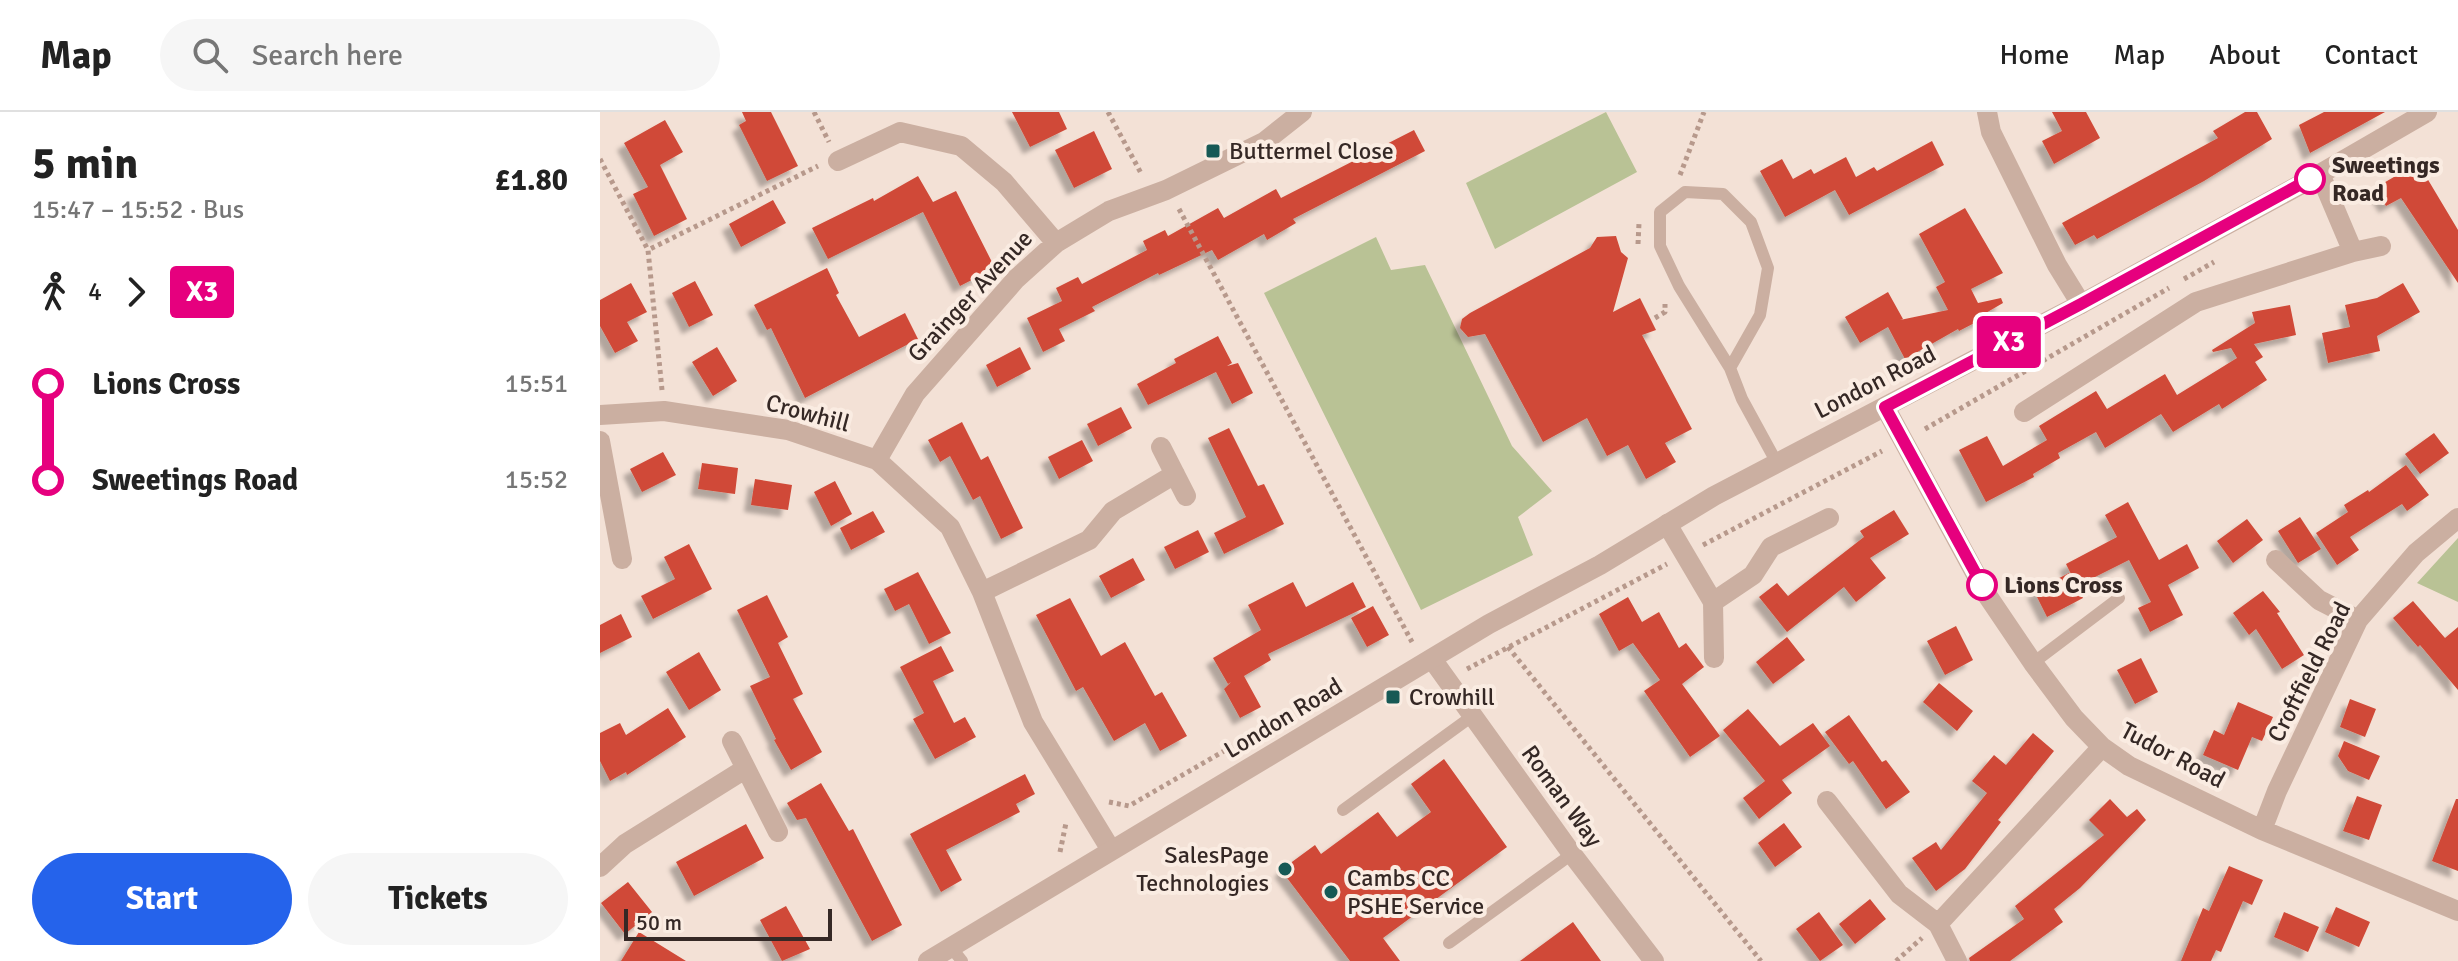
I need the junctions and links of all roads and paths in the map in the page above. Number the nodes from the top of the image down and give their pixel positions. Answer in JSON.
{"nodes":[{"id":1,"x":814,"y":112,"type":"edge"},
{"id":2,"x":890,"y":112,"type":"edge"},
{"id":3,"x":1108,"y":112,"type":"edge"},
{"id":4,"x":1302,"y":112,"type":"edge"},
{"id":5,"x":1987,"y":112,"type":"edge"},
{"id":6,"x":2427,"y":112,"type":"edge"},
{"id":7,"x":900,"y":132,"type":"junction"},
{"id":8,"x":600,"y":159,"type":"edge"},
{"id":9,"x":838,"y":161,"type":"junction"},
{"id":10,"x":2320,"y":174,"type":"junction"},
{"id":11,"x":1166,"y":190,"type":"junction"},
{"id":12,"x":1056,"y":243,"type":"junction"},
{"id":13,"x":2381,"y":246,"type":"dead end"},
{"id":14,"x":648,"y":250,"type":"junction"},
{"id":15,"x":2353,"y":252,"type":"junction"},
{"id":16,"x":2221,"y":258,"type":"dead end"},
{"id":17,"x":2081,"y":304,"type":"junction"},
{"id":18,"x":1730,"y":368,"type":"junction"},
{"id":19,"x":1885,"y":407,"type":"junction"},
{"id":20,"x":664,"y":411,"type":"junction"},
{"id":21,"x":2024,"y":412,"type":"dead end"},
{"id":22,"x":600,"y":415,"type":"edge"},
{"id":23,"x":1925,"y":429,"type":"dead end"},
{"id":24,"x":600,"y":441,"type":"edge"},
{"id":25,"x":1161,"y":447,"type":"dead end"},
{"id":26,"x":1882,"y":451,"type":"dead end"},
{"id":27,"x":877,"y":460,"type":"junction"},
{"id":28,"x":1777,"y":463,"type":"junction"},
{"id":29,"x":1175,"y":474,"type":"junction"},
{"id":30,"x":1186,"y":496,"type":"dead end"},
{"id":31,"x":1829,"y":518,"type":"dead end"},
{"id":32,"x":2458,"y":518,"type":"edge"},
{"id":33,"x":1667,"y":524,"type":"junction"},
{"id":34,"x":1703,"y":545,"type":"dead end"},
{"id":35,"x":622,"y":559,"type":"dead end"},
{"id":36,"x":2276,"y":560,"type":"dead end"},
{"id":37,"x":1670,"y":562,"type":"dead end"},
{"id":38,"x":982,"y":592,"type":"junction"},
{"id":39,"x":2119,"y":598,"type":"dead end"},
{"id":40,"x":1713,"y":602,"type":"junction"},
{"id":41,"x":2358,"y":620,"type":"junction"},
{"id":42,"x":1489,"y":624,"type":"junction"},
{"id":43,"x":1412,"y":642,"type":"dead end"},
{"id":44,"x":1508,"y":648,"type":"junction"},
{"id":45,"x":1714,"y":658,"type":"dead end"},
{"id":46,"x":1432,"y":659,"type":"junction"},
{"id":47,"x":2033,"y":663,"type":"junction"},
{"id":48,"x":1470,"y":667,"type":"dead end"},
{"id":49,"x":1471,"y":717,"type":"junction"},
{"id":50,"x":732,"y":741,"type":"dead end"},
{"id":51,"x":2102,"y":747,"type":"junction"},
{"id":52,"x":745,"y":769,"type":"junction"},
{"id":53,"x":1827,"y":801,"type":"dead end"},
{"id":54,"x":1343,"y":810,"type":"dead end"},
{"id":55,"x":2262,"y":830,"type":"junction"},
{"id":56,"x":778,"y":832,"type":"dead end"},
{"id":57,"x":1111,"y":850,"type":"junction"},
{"id":58,"x":1572,"y":854,"type":"junction"},
{"id":59,"x":600,"y":867,"type":"edge"},
{"id":60,"x":2458,"y":911,"type":"edge"},
{"id":61,"x":1938,"y":924,"type":"junction"},
{"id":62,"x":1449,"y":943,"type":"dead end"},
{"id":63,"x":956,"y":954,"type":"edge"},
{"id":64,"x":928,"y":961,"type":"edge"},
{"id":65,"x":1654,"y":961,"type":"edge"},
{"id":66,"x":1761,"y":961,"type":"edge"},
{"id":67,"x":1896,"y":961,"type":"edge"},
{"id":68,"x":1957,"y":961,"type":"edge"}],
"edges":[{"from":1,"to":9,"type":"path"},
{"from":2,"to":7,"type":"street"},
{"from":3,"to":11,"type":"path"},
{"from":4,"to":11,"type":"street","name":"Grainger Avenue"},
{"from":5,"to":17,"type":"street"},
{"from":6,"to":10,"type":"street","name":"London Road"},
{"from":7,"to":9,"type":"street"},
{"from":7,"to":12,"type":"street"},
{"from":8,"to":14,"type":"path"},
{"from":9,"to":14,"type":"path"},
{"from":10,"to":15,"type":"street"},
{"from":10,"to":17,"type":"street","name":"London Road"},
{"from":11,"to":12,"type":"street","name":"Grainger Avenue"},
{"from":11,"to":43,"type":"path"},
{"from":12,"to":27,"type":"street","name":"Grainger Avenue"},
{"from":13,"to":15,"type":"street"},
{"from":14,"to":20,"type":"path"},
{"from":15,"to":21,"type":"street"},
{"from":16,"to":23,"type":"path"},
{"from":17,"to":19,"type":"street","name":"London Road"},
{"from":18,"to":18,"type":"lane"},
{"from":18,"to":28,"type":"lane"},
{"from":19,"to":28,"type":"street","name":"London Road"},
{"from":19,"to":47,"type":"street","name":"Tudor Road"},
{"from":20,"to":22,"type":"street","name":"Crowhill"},
{"from":20,"to":27,"type":"street","name":"Crowhill"},
{"from":24,"to":35,"type":"street"},
{"from":25,"to":29,"type":"street"},
{"from":26,"to":34,"type":"path"},
{"from":27,"to":38,"type":"street","name":"Crowhill"},
{"from":28,"to":33,"type":"street","name":"London Road"},
{"from":29,"to":30,"type":"street"},
{"from":29,"to":38,"type":"street"},
{"from":31,"to":40,"type":"street"},
{"from":32,"to":41,"type":"street","name":"Croftfield Road"},
{"from":33,"to":40,"type":"street"},
{"from":33,"to":42,"type":"street","name":"London Road"},
{"from":36,"to":41,"type":"street"},
{"from":37,"to":44,"type":"path"},
{"from":38,"to":57,"type":"street","name":"Crowhill"},
{"from":39,"to":47,"type":"lane"},
{"from":40,"to":45,"type":"street"},
{"from":41,"to":55,"type":"street","name":"Croftfield Road"},
{"from":42,"to":44,"type":"path"},
{"from":42,"to":46,"type":"street","name":"London Road"},
{"from":44,"to":48,"type":"path"},
{"from":44,"to":66,"type":"path"},
{"from":46,"to":49,"type":"street","name":"Roman Way"},
{"from":46,"to":57,"type":"street","name":"London Road"},
{"from":47,"to":51,"type":"street","name":"Tudor Road"},
{"from":49,"to":54,"type":"lane"},
{"from":49,"to":58,"type":"street","name":"Roman Way"},
{"from":50,"to":52,"type":"street"},
{"from":51,"to":55,"type":"street","name":"Tudor Road"},
{"from":51,"to":61,"type":"street"},
{"from":52,"to":56,"type":"street"},
{"from":52,"to":59,"type":"street"},
{"from":53,"to":61,"type":"street"},
{"from":55,"to":60,"type":"street","name":"Tudor Road"},
{"from":57,"to":63,"type":"street","name":"London Road"},
{"from":58,"to":62,"type":"lane"},
{"from":58,"to":65,"type":"street","name":"Roman Way"},
{"from":61,"to":67,"type":"path"},
{"from":61,"to":68,"type":"street"},
{"from":63,"to":64,"type":"street","name":"London Road"}]}
